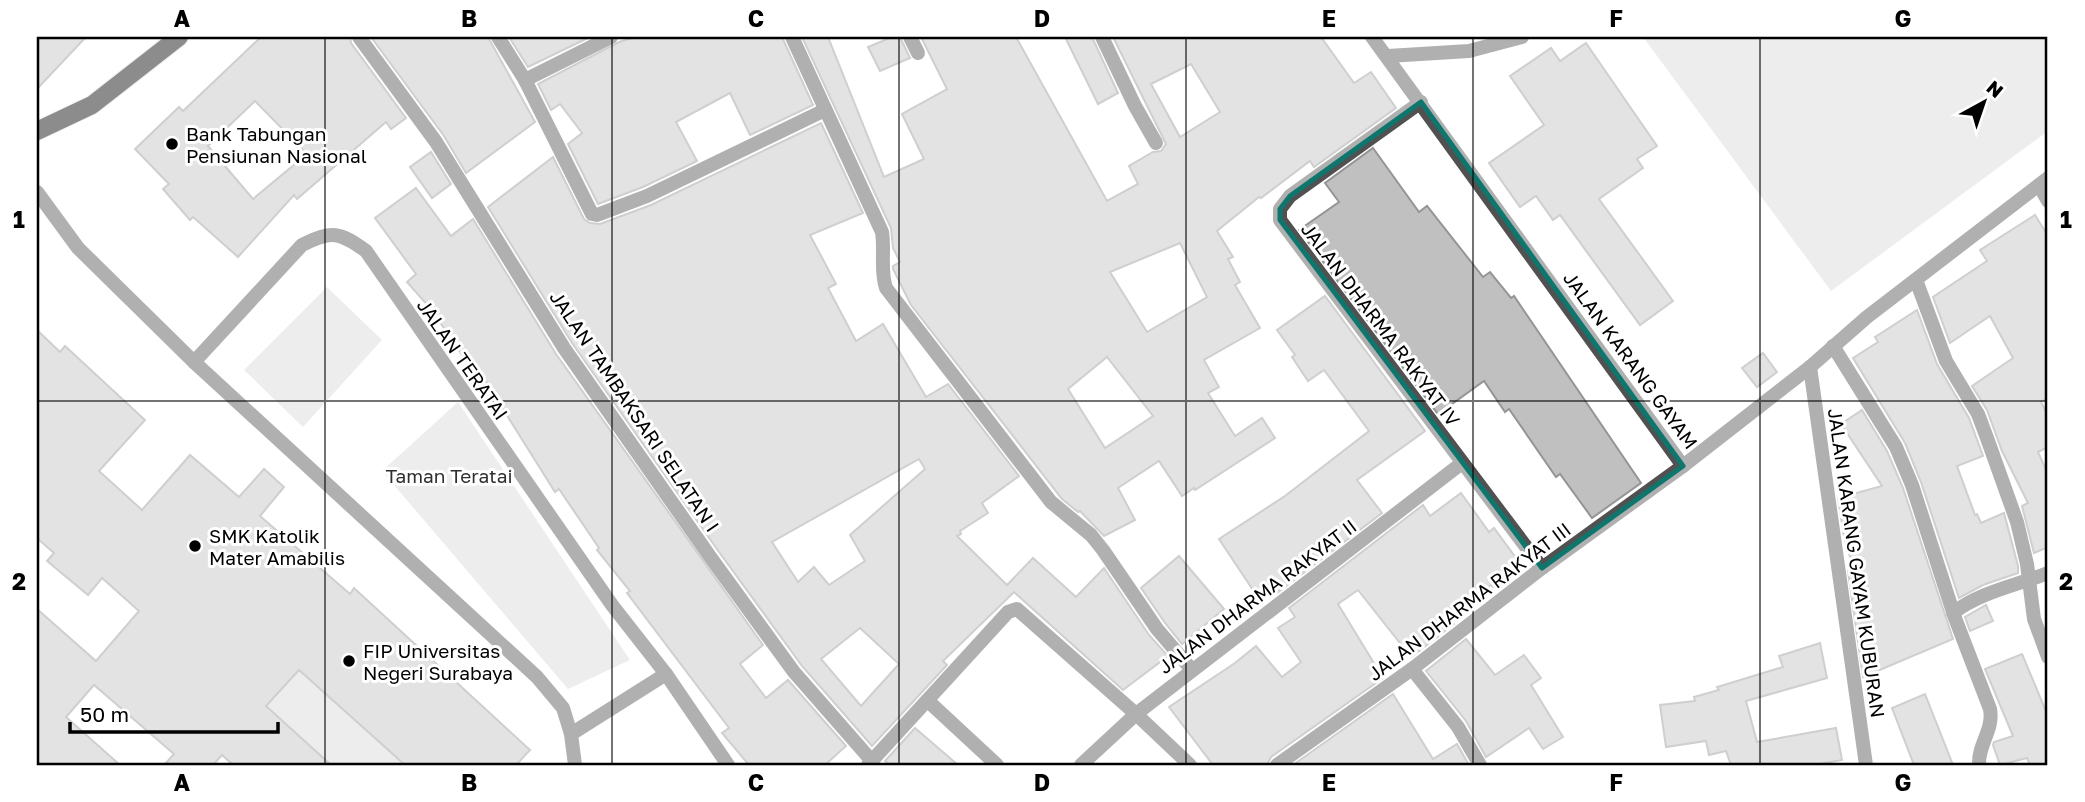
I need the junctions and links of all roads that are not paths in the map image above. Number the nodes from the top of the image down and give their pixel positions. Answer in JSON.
{"nodes":[{"id":1,"x":179,"y":37,"type":"edge"},
{"id":2,"x":359,"y":37,"type":"edge"},
{"id":3,"x":498,"y":37,"type":"edge"},
{"id":4,"x":611,"y":37,"type":"edge"},
{"id":5,"x":792,"y":37,"type":"edge"},
{"id":6,"x":910,"y":37,"type":"edge"},
{"id":7,"x":1102,"y":37,"type":"edge"},
{"id":8,"x":1372,"y":37,"type":"edge"},
{"id":9,"x":1522,"y":37,"type":"edge"},
{"id":10,"x":918,"y":53,"type":"dead end"},
{"id":11,"x":1388,"y":56,"type":"junction"},
{"id":12,"x":525,"y":80,"type":"junction"},
{"id":13,"x":1421,"y":102,"type":"junction"},
{"id":14,"x":825,"y":110,"type":"junction"},
{"id":15,"x":37,"y":131,"type":"edge"},
{"id":16,"x":1156,"y":143,"type":"dead end"},
{"id":17,"x":2043,"y":182,"type":"edge"},
{"id":18,"x":37,"y":192,"type":"edge"},
{"id":19,"x":2048,"y":201,"type":"edge"},
{"id":20,"x":1916,"y":280,"type":"junction"},
{"id":21,"x":1833,"y":346,"type":"junction"},
{"id":22,"x":194,"y":362,"type":"junction"},
{"id":23,"x":1810,"y":367,"type":"junction"},
{"id":24,"x":1462,"y":463,"type":"junction"},
{"id":25,"x":1683,"y":466,"type":"junction"},
{"id":26,"x":1542,"y":568,"type":"junction"},
{"id":27,"x":2048,"y":573,"type":"edge"},
{"id":28,"x":2028,"y":578,"type":"junction"},
{"id":29,"x":1953,"y":613,"type":"junction"},
{"id":30,"x":2048,"y":657,"type":"edge"},
{"id":31,"x":1412,"y":669,"type":"junction"},
{"id":32,"x":1192,"y":670,"type":"junction"},
{"id":33,"x":666,"y":674,"type":"junction"},
{"id":34,"x":928,"y":701,"type":"junction"},
{"id":35,"x":1136,"y":713,"type":"junction"},
{"id":36,"x":570,"y":734,"type":"junction"},
{"id":37,"x":870,"y":763,"type":"edge"},
{"id":38,"x":575,"y":765,"type":"edge"},
{"id":39,"x":728,"y":765,"type":"edge"},
{"id":40,"x":996,"y":765,"type":"edge"},
{"id":41,"x":1081,"y":765,"type":"edge"},
{"id":42,"x":1190,"y":765,"type":"edge"},
{"id":43,"x":1277,"y":765,"type":"edge"},
{"id":44,"x":1480,"y":765,"type":"edge"},
{"id":45,"x":1866,"y":765,"type":"edge"},
{"id":46,"x":1979,"y":765,"type":"edge"}],
"edges":[{"from":1,"to":15,"type":"main road"},
{"from":2,"to":37,"type":"street","name":"JALAN TAMBAKSARI SELATAN I"},
{"from":3,"to":12,"type":"street"},
{"from":4,"to":12,"type":"street"},
{"from":5,"to":14,"type":"street"},
{"from":6,"to":10,"type":"street"},
{"from":7,"to":16,"type":"street"},
{"from":8,"to":11,"type":"street","name":"JALAN KARANG GAYAM"},
{"from":9,"to":11,"type":"street"},
{"from":11,"to":13,"type":"street","name":"JALAN KARANG GAYAM"},
{"from":12,"to":14,"type":"street"},
{"from":13,"to":24,"type":"street","name":"JALAN DHARMA RAKYAT IV"},
{"from":13,"to":25,"type":"street","name":"JALAN KARANG GAYAM"},
{"from":14,"to":32,"type":"street"},
{"from":17,"to":19,"type":"street"},
{"from":17,"to":20,"type":"street","name":"JALAN KARANG GAYAM"},
{"from":18,"to":22,"type":"street"},
{"from":20,"to":21,"type":"street","name":"JALAN KARANG GAYAM"},
{"from":20,"to":28,"type":"street"},
{"from":21,"to":23,"type":"street","name":"JALAN KARANG GAYAM"},
{"from":21,"to":29,"type":"street"},
{"from":22,"to":33,"type":"street","name":"JALAN TERATAI"},
{"from":22,"to":36,"type":"street"},
{"from":23,"to":25,"type":"street","name":"JALAN KARANG GAYAM"},
{"from":23,"to":45,"type":"street","name":"JALAN KARANG GAYAM KUBURAN"},
{"from":24,"to":26,"type":"street","name":"JALAN DHARMA RAKYAT IV"},
{"from":24,"to":32,"type":"street","name":"JALAN DHARMA RAKYAT II"},
{"from":25,"to":26,"type":"street","name":"JALAN DHARMA RAKYAT III"},
{"from":26,"to":31,"type":"street","name":"JALAN DHARMA RAKYAT III"},
{"from":27,"to":28,"type":"street"},
{"from":28,"to":29,"type":"street"},
{"from":28,"to":30,"type":"street"},
{"from":29,"to":46,"type":"street"},
{"from":31,"to":43,"type":"street","name":"JALAN DHARMA RAKYAT III"},
{"from":31,"to":44,"type":"street"},
{"from":32,"to":35,"type":"street","name":"JALAN DHARMA RAKYAT II"},
{"from":33,"to":36,"type":"street"},
{"from":33,"to":39,"type":"street","name":"JALAN TERATAI"},
{"from":34,"to":35,"type":"street"},
{"from":34,"to":37,"type":"street"},
{"from":34,"to":40,"type":"street"},
{"from":35,"to":41,"type":"street","name":"JALAN DHARMA RAKYAT II"},
{"from":35,"to":42,"type":"street"},
{"from":36,"to":38,"type":"street"}]}
